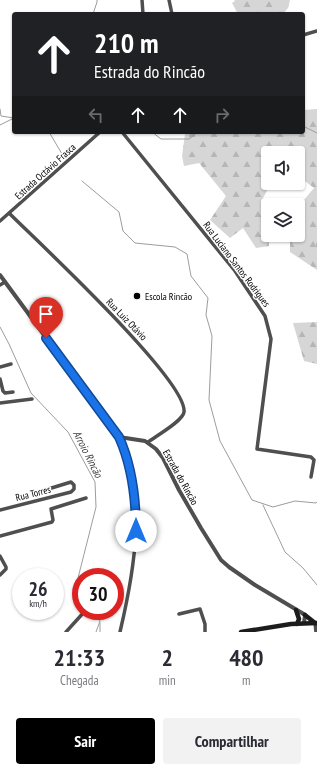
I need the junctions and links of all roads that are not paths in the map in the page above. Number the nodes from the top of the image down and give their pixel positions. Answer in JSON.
{"nodes":[{"id":1,"x":142,"y":0,"type":"edge"},
{"id":2,"x":169,"y":0,"type":"edge"},
{"id":3,"x":143,"y":12,"type":"edge"},
{"id":4,"x":172,"y":12,"type":"edge"},
{"id":5,"x":317,"y":31,"type":"edge"},
{"id":6,"x":305,"y":34,"type":"edge"},
{"id":7,"x":98,"y":134,"type":"edge"},
{"id":8,"x":124,"y":134,"type":"edge"},
{"id":9,"x":10,"y":214,"type":"junction"},
{"id":10,"x":0,"y":221,"type":"edge"},
{"id":11,"x":0,"y":275,"type":"edge"},
{"id":12,"x":5,"y":282,"type":"junction"},
{"id":13,"x":0,"y":285,"type":"edge"},
{"id":14,"x":11,"y":364,"type":"dead end"},
{"id":15,"x":0,"y":367,"type":"edge"},
{"id":16,"x":0,"y":379,"type":"edge"},
{"id":17,"x":13,"y":392,"type":"dead end"},
{"id":18,"x":32,"y":399,"type":"dead end"},
{"id":19,"x":0,"y":403,"type":"edge"},
{"id":20,"x":119,"y":437,"type":"junction"},
{"id":21,"x":148,"y":442,"type":"junction"},
{"id":22,"x":311,"y":477,"type":"dead end"},
{"id":23,"x":45,"y":490,"type":"dead end"},
{"id":24,"x":86,"y":498,"type":"dead end"},
{"id":25,"x":0,"y":510,"type":"edge"},
{"id":26,"x":0,"y":536,"type":"edge"},
{"id":27,"x":0,"y":556,"type":"edge"},
{"id":28,"x":0,"y":575,"type":"edge"},
{"id":29,"x":296,"y":610,"type":"junction"},
{"id":30,"x":179,"y":614,"type":"dead end"},
{"id":31,"x":305,"y":615,"type":"junction"},
{"id":32,"x":76,"y":620,"type":"edge"},
{"id":33,"x":304,"y":623,"type":"junction"},
{"id":34,"x":316,"y":623,"type":"edge"},
{"id":35,"x":297,"y":624,"type":"junction"},
{"id":36,"x":248,"y":631,"type":"edge"},
{"id":37,"x":66,"y":632,"type":"edge"},
{"id":38,"x":120,"y":632,"type":"edge"},
{"id":39,"x":205,"y":632,"type":"edge"},
{"id":40,"x":240,"y":632,"type":"edge"},
{"id":41,"x":316,"y":632,"type":"edge"}],
"edges":[{"from":1,"to":3,"type":"street"},
{"from":2,"to":4,"type":"street"},
{"from":5,"to":6,"type":"street"},
{"from":7,"to":9,"type":"street","name":"Estrada Octávio Frasca"},
{"from":8,"to":22,"type":"street","name":"Rua Luciano Santos Rodrigues"},
{"from":9,"to":10,"type":"street","name":"Estrada Octávio Frasca"},
{"from":9,"to":21,"type":"street","name":"Rua Luiz Otávio"},
{"from":11,"to":12,"type":"street"},
{"from":12,"to":13,"type":"street"},
{"from":12,"to":20,"type":"street"},
{"from":14,"to":15,"type":"street"},
{"from":16,"to":17,"type":"street"},
{"from":18,"to":19,"type":"street"},
{"from":20,"to":21,"type":"street"},
{"from":20,"to":38,"type":"street"},
{"from":21,"to":29,"type":"street","name":"Estrada do Rincão"},
{"from":23,"to":25,"type":"street","name":"Rua Torres"},
{"from":24,"to":26,"type":"street"},
{"from":27,"to":28,"type":"street"},
{"from":29,"to":31,"type":"street","name":"Estrada do Rincão"},
{"from":29,"to":33,"type":"street","name":"Estrada do Rincão"},
{"from":29,"to":35,"type":"main road"},
{"from":30,"to":39,"type":"street"},
{"from":31,"to":33,"type":"street"},
{"from":31,"to":34,"type":"main road"},
{"from":32,"to":37,"type":"street"},
{"from":33,"to":34,"type":"main road"},
{"from":33,"to":35,"type":"main road"},
{"from":34,"to":41,"type":"street"},
{"from":35,"to":36,"type":"main road"},
{"from":36,"to":40,"type":"main road"}]}
